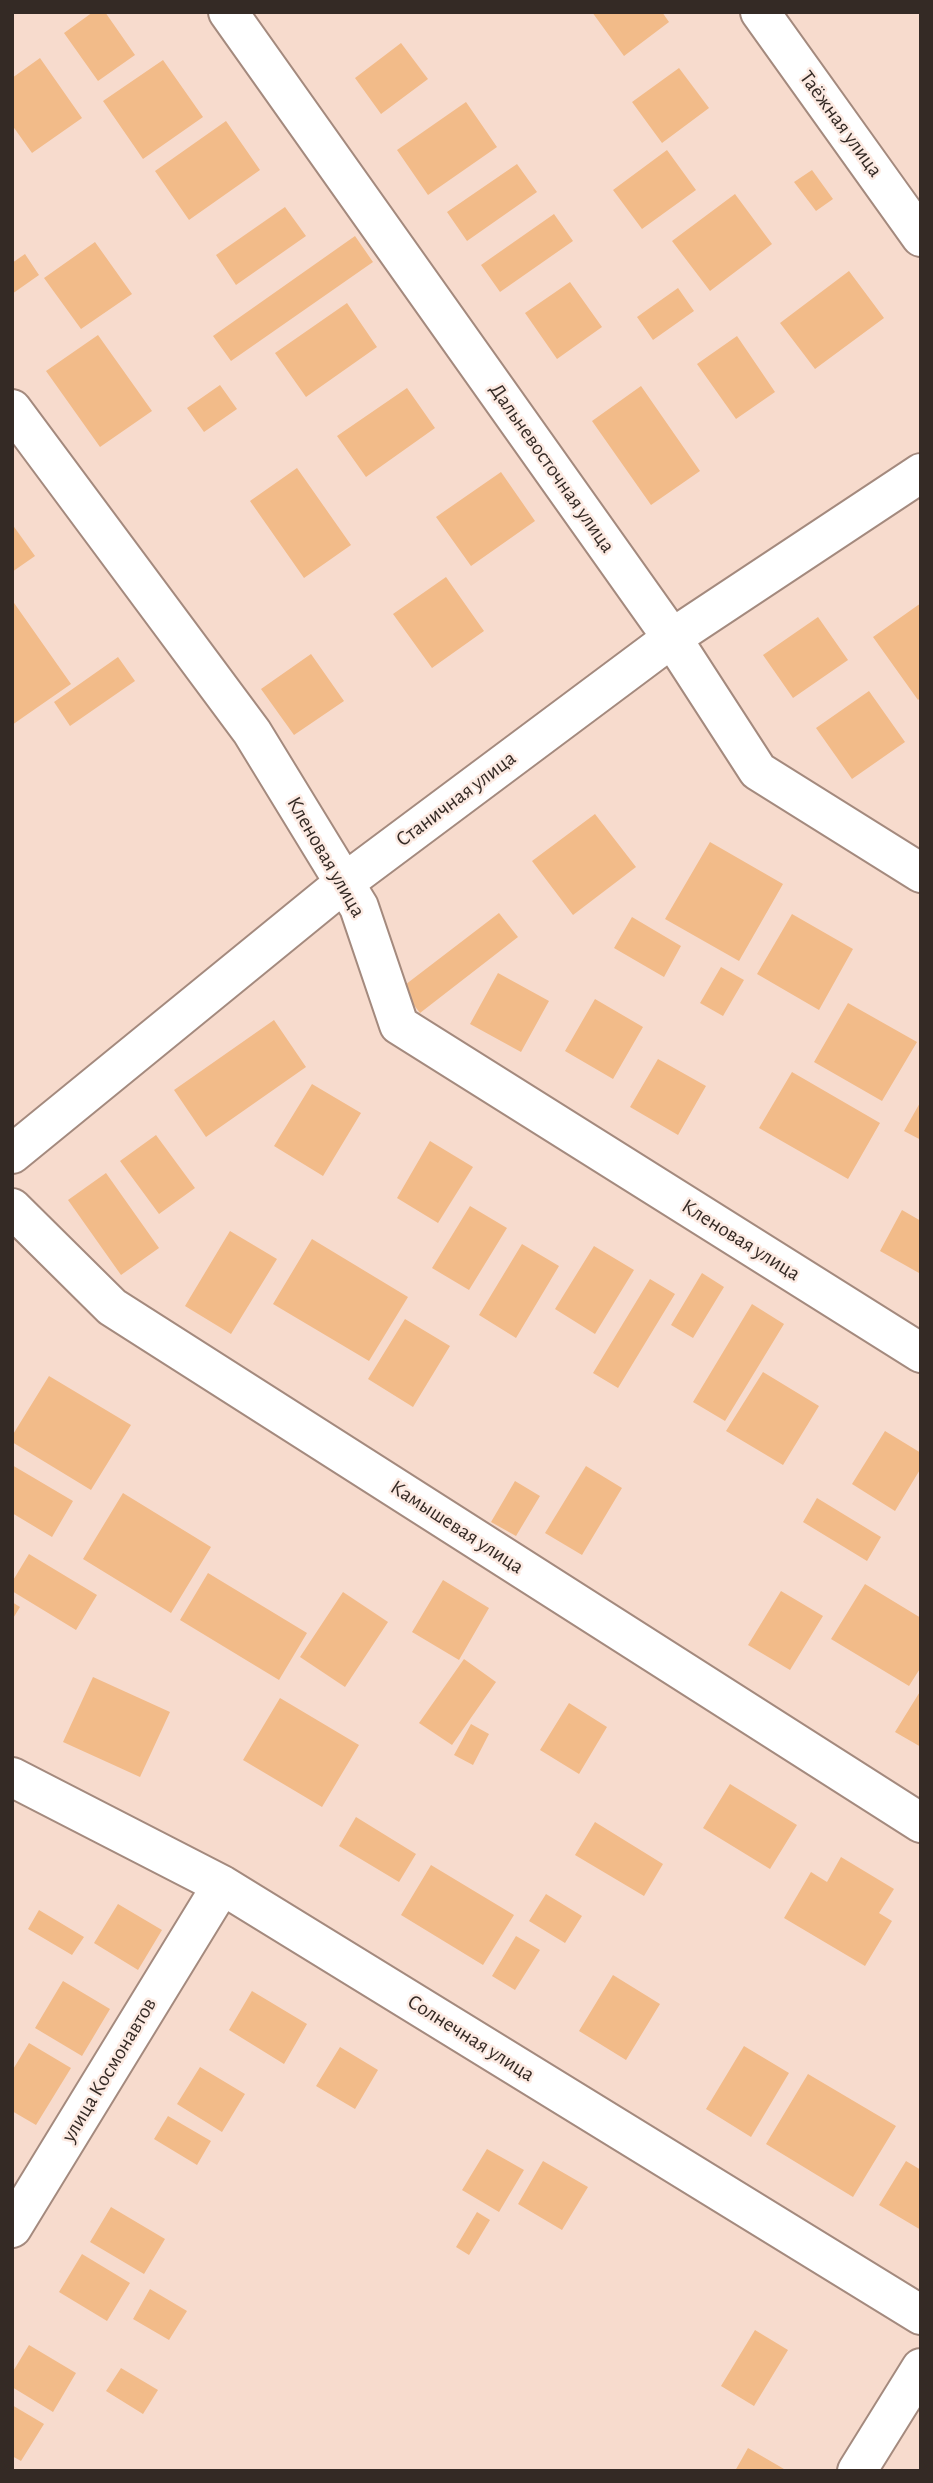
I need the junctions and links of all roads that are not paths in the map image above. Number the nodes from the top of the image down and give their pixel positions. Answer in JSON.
{"nodes":[{"id":1,"x":228,"y":12,"type":"edge"},
{"id":2,"x":760,"y":12,"type":"edge"},
{"id":3,"x":921,"y":237,"type":"edge"},
{"id":4,"x":12,"y":409,"type":"edge"},
{"id":5,"x":921,"y":473,"type":"edge"},
{"id":6,"x":672,"y":638,"type":"junction"},
{"id":7,"x":921,"y":873,"type":"edge"},
{"id":8,"x":344,"y":883,"type":"junction"},
{"id":9,"x":12,"y":1154,"type":"edge"},
{"id":10,"x":12,"y":1208,"type":"edge"},
{"id":11,"x":921,"y":1353,"type":"edge"},
{"id":12,"x":12,"y":1777,"type":"edge"},
{"id":13,"x":921,"y":1823,"type":"edge"},
{"id":14,"x":214,"y":1898,"type":"junction"},
{"id":15,"x":12,"y":2228,"type":"edge"},
{"id":16,"x":921,"y":2315,"type":"edge"},
{"id":17,"x":921,"y":2368,"type":"edge"},
{"id":18,"x":857,"y":2471,"type":"edge"}],
"edges":[{"from":1,"to":6,"type":"street","name":"Дальневосточная улица"},
{"from":2,"to":3,"type":"street","name":"Таёжная улица"},
{"from":4,"to":8,"type":"street","name":"Кленовая улица"},
{"from":5,"to":6,"type":"street","name":"Станичная улица"},
{"from":6,"to":7,"type":"street","name":"Дальневосточная улица"},
{"from":6,"to":8,"type":"street","name":"Станичная улица"},
{"from":8,"to":9,"type":"street","name":"Станичная улица"},
{"from":8,"to":11,"type":"street","name":"Кленовая улица"},
{"from":10,"to":13,"type":"street","name":"Камышевая улица"},
{"from":12,"to":14,"type":"street","name":"Солнечная улица"},
{"from":14,"to":15,"type":"street","name":"улица Космонавтов"},
{"from":14,"to":16,"type":"street","name":"Солнечная улица"},
{"from":17,"to":18,"type":"street"}]}
